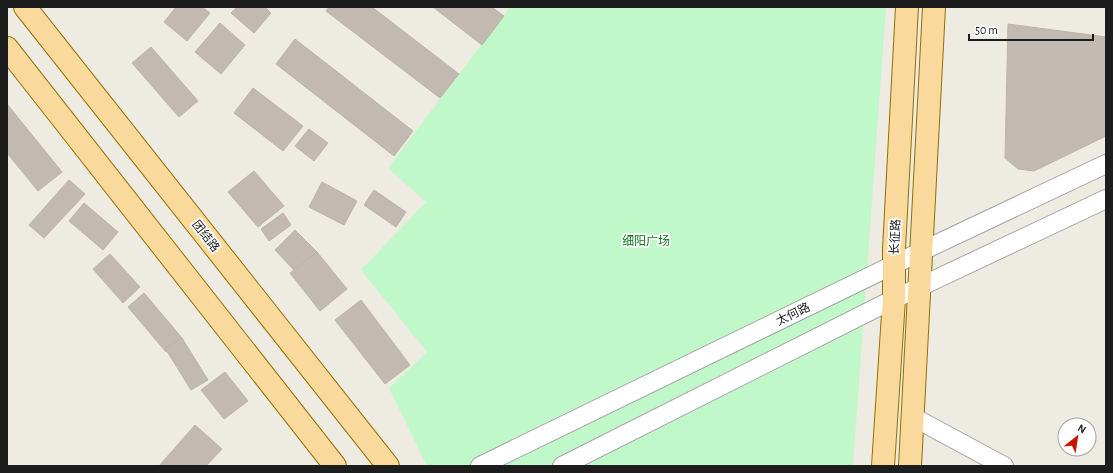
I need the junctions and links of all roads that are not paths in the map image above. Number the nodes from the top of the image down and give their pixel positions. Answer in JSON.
{"nodes":[{"id":1,"x":25,"y":7,"type":"edge"},
{"id":2,"x":907,"y":7,"type":"edge"},
{"id":3,"x":934,"y":7,"type":"edge"},
{"id":4,"x":7,"y":48,"type":"edge"},
{"id":5,"x":1106,"y":164,"type":"edge"},
{"id":6,"x":1106,"y":199,"type":"edge"},
{"id":7,"x":922,"y":251,"type":"junction"},
{"id":8,"x":894,"y":264,"type":"junction"},
{"id":9,"x":920,"y":288,"type":"junction"},
{"id":10,"x":894,"y":299,"type":"junction"},
{"id":11,"x":913,"y":417,"type":"junction"},
{"id":12,"x":335,"y":466,"type":"edge"},
{"id":13,"x":388,"y":466,"type":"edge"},
{"id":14,"x":480,"y":466,"type":"edge"},
{"id":15,"x":562,"y":466,"type":"edge"},
{"id":16,"x":883,"y":466,"type":"edge"},
{"id":17,"x":910,"y":466,"type":"edge"},
{"id":18,"x":1004,"y":466,"type":"edge"}],
"edges":[{"from":1,"to":13,"type":"main road","name":"团结路"},
{"from":2,"to":8,"type":"main road","name":"长征路"},
{"from":3,"to":7,"type":"main road"},
{"from":4,"to":12,"type":"main road"},
{"from":5,"to":7,"type":"street","name":"太何路"},
{"from":6,"to":9,"type":"street"},
{"from":7,"to":8,"type":"street","name":"太何路"},
{"from":7,"to":9,"type":"main road"},
{"from":8,"to":10,"type":"main road","name":"长征路"},
{"from":8,"to":14,"type":"street","name":"太何路"},
{"from":9,"to":10,"type":"street"},
{"from":9,"to":11,"type":"main road"},
{"from":10,"to":15,"type":"street"},
{"from":10,"to":16,"type":"main road","name":"长征路"},
{"from":11,"to":17,"type":"main road"},
{"from":11,"to":18,"type":"street"}]}
